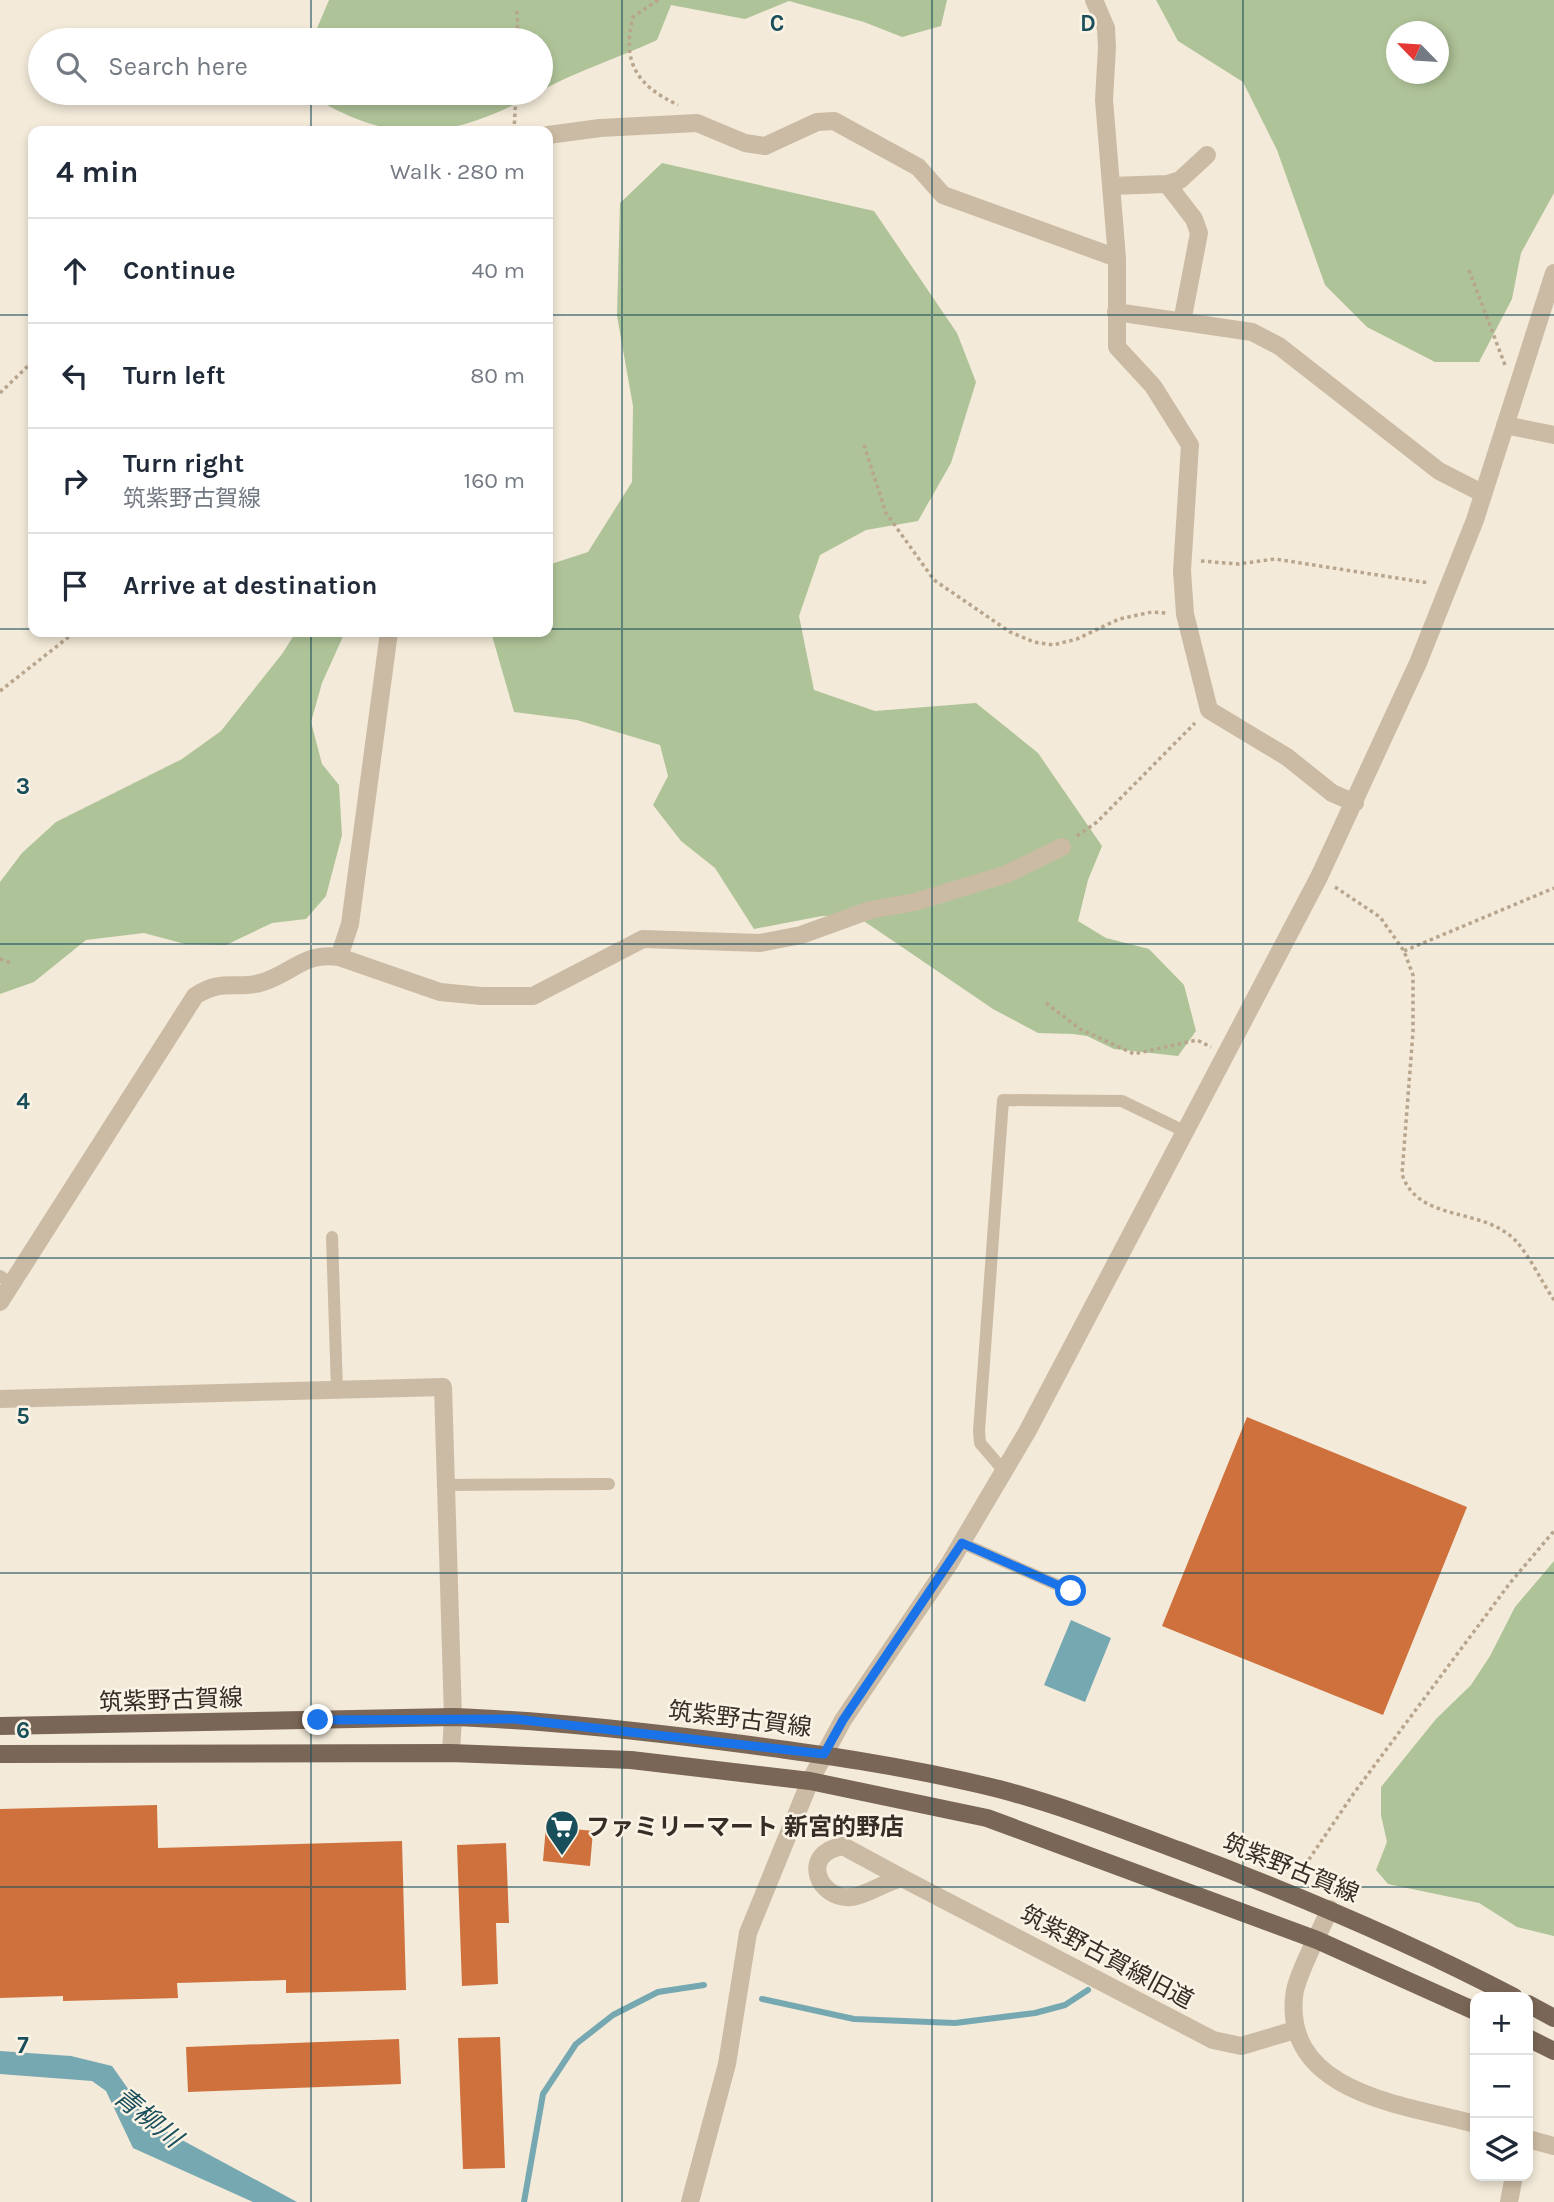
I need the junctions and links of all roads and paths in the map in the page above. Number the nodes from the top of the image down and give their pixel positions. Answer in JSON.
{"nodes":[{"id":1,"x":658,"y":0,"type":"edge"},
{"id":2,"x":1094,"y":0,"type":"edge"},
{"id":3,"x":517,"y":11,"type":"dead end"},
{"id":4,"x":518,"y":28,"type":"edge"},
{"id":5,"x":515,"y":105,"type":"edge"},
{"id":6,"x":696,"y":123,"type":"junction"},
{"id":7,"x":514,"y":126,"type":"edge"},
{"id":8,"x":553,"y":134,"type":"edge"},
{"id":9,"x":1207,"y":155,"type":"dead end"},
{"id":10,"x":1167,"y":184,"type":"junction"},
{"id":11,"x":1111,"y":186,"type":"junction"},
{"id":12,"x":1117,"y":258,"type":"junction"},
{"id":13,"x":1469,"y":270,"type":"dead end"},
{"id":14,"x":1554,"y":273,"type":"edge"},
{"id":15,"x":1116,"y":312,"type":"junction"},
{"id":16,"x":1182,"y":322,"type":"junction"},
{"id":17,"x":28,"y":366,"type":"edge"},
{"id":18,"x":1522,"y":378,"type":"junction"},
{"id":19,"x":0,"y":393,"type":"edge"},
{"id":20,"x":1506,"y":425,"type":"junction"},
{"id":21,"x":1554,"y":435,"type":"edge"},
{"id":22,"x":864,"y":444,"type":"dead end"},
{"id":23,"x":1482,"y":493,"type":"junction"},
{"id":24,"x":1182,"y":558,"type":"junction"},
{"id":25,"x":1448,"y":588,"type":"junction"},
{"id":26,"x":1185,"y":614,"type":"junction"},
{"id":27,"x":69,"y":637,"type":"edge"},
{"id":28,"x":388,"y":637,"type":"edge"},
{"id":29,"x":0,"y":691,"type":"edge"},
{"id":30,"x":1209,"y":710,"type":"junction"},
{"id":31,"x":1354,"y":803,"type":"junction"},
{"id":32,"x":1062,"y":847,"type":"joint"},
{"id":33,"x":1320,"y":877,"type":"junction"},
{"id":34,"x":1554,"y":888,"type":"edge"},
{"id":35,"x":1404,"y":951,"type":"junction"},
{"id":36,"x":339,"y":957,"type":"junction"},
{"id":37,"x":0,"y":959,"type":"edge"},
{"id":38,"x":11,"y":963,"type":"dead end"},
{"id":39,"x":1046,"y":1003,"type":"dead end"},
{"id":40,"x":1224,"y":1055,"type":"junction"},
{"id":41,"x":1186,"y":1132,"type":"junction"},
{"id":42,"x":332,"y":1237,"type":"dead end"},
{"id":43,"x":6,"y":1280,"type":"edge"},
{"id":44,"x":1554,"y":1300,"type":"edge"},
{"id":45,"x":0,"y":1302,"type":"edge"},
{"id":46,"x":337,"y":1390,"type":"junction"},
{"id":47,"x":0,"y":1399,"type":"edge"},
{"id":48,"x":1004,"y":1471,"type":"junction"},
{"id":49,"x":609,"y":1484,"type":"dead end"},
{"id":50,"x":446,"y":1486,"type":"junction"},
{"id":51,"x":1554,"y":1531,"type":"edge"},
{"id":52,"x":962,"y":1543,"type":"junction"},
{"id":53,"x":1071,"y":1591,"type":"dead end"},
{"id":54,"x":453,"y":1717,"type":"junction"},
{"id":55,"x":0,"y":1726,"type":"edge"},
{"id":56,"x":451,"y":1753,"type":"junction"},
{"id":57,"x":0,"y":1754,"type":"edge"},
{"id":58,"x":824,"y":1754,"type":"junction"},
{"id":59,"x":810,"y":1781,"type":"junction"},
{"id":60,"x":902,"y":1878,"type":"dead end"},
{"id":61,"x":1288,"y":1891,"type":"junction"},
{"id":62,"x":1330,"y":1909,"type":"junction"},
{"id":63,"x":1317,"y":1940,"type":"junction"},
{"id":64,"x":1505,"y":1992,"type":"edge"},
{"id":65,"x":1533,"y":2007,"type":"edge"},
{"id":66,"x":1470,"y":2009,"type":"edge"},
{"id":67,"x":1554,"y":2018,"type":"edge"},
{"id":68,"x":1295,"y":2029,"type":"junction"},
{"id":69,"x":1533,"y":2040,"type":"edge"},
{"id":70,"x":1554,"y":2051,"type":"edge"},
{"id":71,"x":1470,"y":2123,"type":"edge"},
{"id":72,"x":1533,"y":2140,"type":"edge"},
{"id":73,"x":1554,"y":2146,"type":"edge"},
{"id":74,"x":1513,"y":2181,"type":"edge"},
{"id":75,"x":690,"y":2202,"type":"edge"},
{"id":76,"x":1509,"y":2202,"type":"edge"}],
"edges":[{"from":1,"to":6,"type":"path"},
{"from":2,"to":11,"type":"street"},
{"from":3,"to":4,"type":"path"},
{"from":5,"to":7,"type":"path"},
{"from":6,"to":8,"type":"street"},
{"from":6,"to":12,"type":"street"},
{"from":9,"to":10,"type":"street"},
{"from":10,"to":11,"type":"street"},
{"from":10,"to":16,"type":"street"},
{"from":11,"to":12,"type":"street"},
{"from":12,"to":15,"type":"street"},
{"from":13,"to":18,"type":"path"},
{"from":14,"to":18,"type":"street"},
{"from":15,"to":16,"type":"street"},
{"from":15,"to":24,"type":"street"},
{"from":16,"to":23,"type":"street"},
{"from":17,"to":19,"type":"path"},
{"from":18,"to":20,"type":"street"},
{"from":20,"to":21,"type":"street"},
{"from":20,"to":23,"type":"street"},
{"from":22,"to":26,"type":"path"},
{"from":23,"to":25,"type":"street"},
{"from":24,"to":25,"type":"path"},
{"from":24,"to":26,"type":"street"},
{"from":25,"to":31,"type":"street"},
{"from":26,"to":30,"type":"street"},
{"from":27,"to":29,"type":"path"},
{"from":28,"to":36,"type":"street"},
{"from":30,"to":31,"type":"street"},
{"from":30,"to":32,"type":"path"},
{"from":31,"to":33,"type":"street"},
{"from":32,"to":36,"type":"street"},
{"from":33,"to":35,"type":"path"},
{"from":33,"to":40,"type":"street"},
{"from":34,"to":35,"type":"path"},
{"from":35,"to":44,"type":"path"},
{"from":36,"to":43,"type":"street"},
{"from":37,"to":38,"type":"path"},
{"from":39,"to":40,"type":"path"},
{"from":40,"to":41,"type":"street"},
{"from":41,"to":48,"type":"street"},
{"from":41,"to":48,"type":"lane"},
{"from":42,"to":46,"type":"lane"},
{"from":43,"to":45,"type":"street"},
{"from":46,"to":47,"type":"street"},
{"from":46,"to":50,"type":"street"},
{"from":48,"to":52,"type":"street"},
{"from":49,"to":50,"type":"lane"},
{"from":50,"to":54,"type":"street"},
{"from":51,"to":61,"type":"path"},
{"from":52,"to":53,"type":"lane"},
{"from":52,"to":58,"type":"street"},
{"from":54,"to":55,"type":"main road","name":"筑紫野古賀線"},
{"from":54,"to":56,"type":"street"},
{"from":54,"to":58,"type":"main road","name":"筑紫野古賀線"},
{"from":56,"to":57,"type":"main road"},
{"from":56,"to":59,"type":"main road"},
{"from":58,"to":59,"type":"street"},
{"from":58,"to":61,"type":"main road","name":"筑紫野古賀線"},
{"from":59,"to":63,"type":"main road"},
{"from":59,"to":75,"type":"street"},
{"from":60,"to":68,"type":"street","name":"筑紫野古賀線旧道"},
{"from":61,"to":62,"type":"main road","name":"筑紫野古賀線"},
{"from":62,"to":63,"type":"street"},
{"from":62,"to":64,"type":"main road","name":"筑紫野古賀線"},
{"from":63,"to":66,"type":"main road"},
{"from":63,"to":68,"type":"street"},
{"from":65,"to":67,"type":"main road"},
{"from":68,"to":71,"type":"street"},
{"from":69,"to":70,"type":"main road"},
{"from":72,"to":73,"type":"street"},
{"from":74,"to":76,"type":"street"}]}
